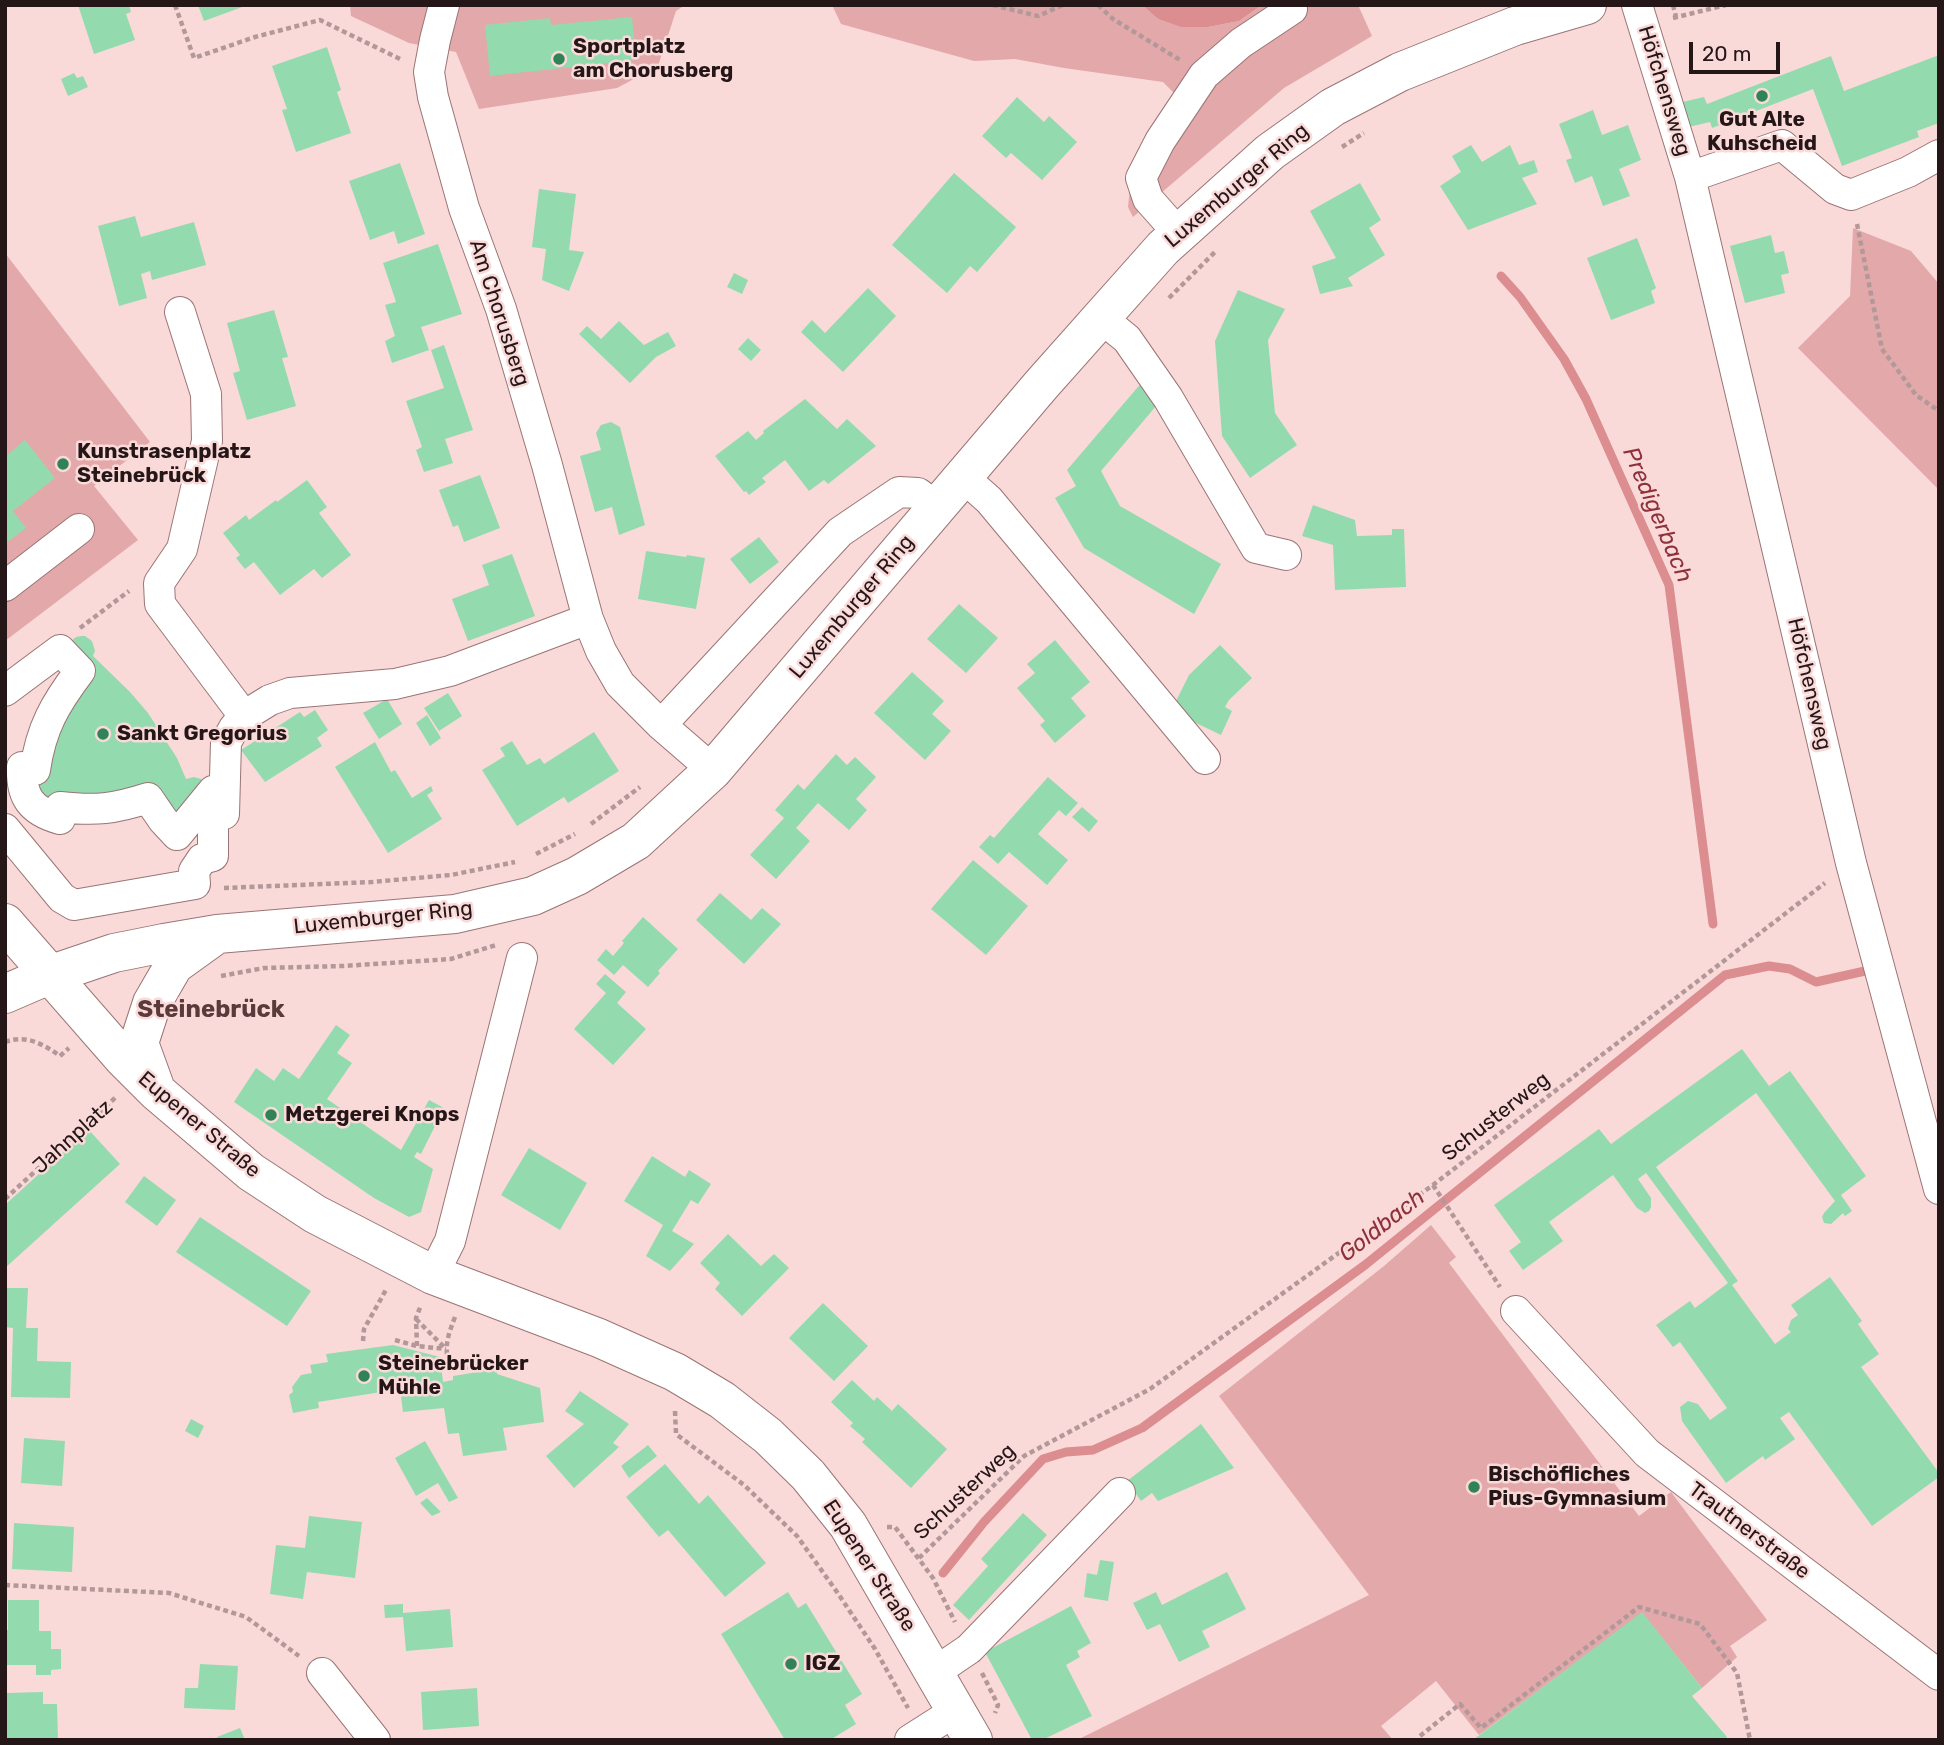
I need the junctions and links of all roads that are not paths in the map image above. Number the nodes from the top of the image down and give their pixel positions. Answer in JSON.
{"nodes":[{"id":1,"x":444,"y":5,"type":"edge"},
{"id":2,"x":1587,"y":5,"type":"edge"},
{"id":3,"x":1637,"y":5,"type":"edge"},
{"id":4,"x":1292,"y":9,"type":"dead end"},
{"id":5,"x":1939,"y":155,"type":"edge"},
{"id":6,"x":1690,"y":177,"type":"junction"},
{"id":7,"x":1179,"y":234,"type":"junction"},
{"id":8,"x":180,"y":312,"type":"dead end"},
{"id":9,"x":1100,"y":317,"type":"junction"},
{"id":10,"x":963,"y":477,"type":"junction"},
{"id":11,"x":937,"y":508,"type":"junction"},
{"id":12,"x":79,"y":529,"type":"dead end"},
{"id":13,"x":1286,"y":555,"type":"dead end"},
{"id":14,"x":5,"y":586,"type":"edge"},
{"id":15,"x":588,"y":620,"type":"junction"},
{"id":16,"x":5,"y":691,"type":"edge"},
{"id":17,"x":244,"y":716,"type":"junction"},
{"id":18,"x":661,"y":725,"type":"junction"},
{"id":19,"x":1205,"y":759,"type":"dead end"},
{"id":20,"x":713,"y":770,"type":"junction"},
{"id":21,"x":5,"y":829,"type":"edge"},
{"id":22,"x":224,"y":841,"type":"dead end"},
{"id":23,"x":5,"y":923,"type":"edge"},
{"id":24,"x":217,"y":934,"type":"junction"},
{"id":25,"x":522,"y":958,"type":"dead end"},
{"id":26,"x":49,"y":975,"type":"junction"},
{"id":27,"x":5,"y":994,"type":"edge"},
{"id":28,"x":148,"y":1084,"type":"junction"},
{"id":29,"x":1939,"y":1189,"type":"edge"},
{"id":30,"x":433,"y":1275,"type":"junction"},
{"id":31,"x":1516,"y":1311,"type":"road end"},
{"id":32,"x":1120,"y":1493,"type":"dead end"},
{"id":33,"x":935,"y":1672,"type":"junction"},
{"id":34,"x":322,"y":1673,"type":"road end"},
{"id":35,"x":1939,"y":1675,"type":"edge"},
{"id":36,"x":965,"y":1725,"type":"edge"},
{"id":37,"x":916,"y":1736,"type":"edge"},
{"id":38,"x":375,"y":1740,"type":"edge"}],
"edges":[{"from":1,"to":15,"type":"street","name":"Am Chorusberg"},
{"from":2,"to":7,"type":"main road","name":"Luxemburger Ring"},
{"from":3,"to":6,"type":"street","name":"Höfchensweg"},
{"from":4,"to":7,"type":"street"},
{"from":5,"to":6,"type":"street","name":"Höfchensweg"},
{"from":6,"to":29,"type":"street","name":"Höfchensweg"},
{"from":7,"to":9,"type":"main road","name":"Luxemburger Ring"},
{"from":8,"to":17,"type":"street"},
{"from":9,"to":10,"type":"main road","name":"Luxemburger Ring"},
{"from":9,"to":13,"type":"street"},
{"from":10,"to":11,"type":"main road","name":"Luxemburger Ring"},
{"from":10,"to":19,"type":"street"},
{"from":11,"to":18,"type":"street"},
{"from":11,"to":20,"type":"main road","name":"Luxemburger Ring"},
{"from":12,"to":14,"type":"street"},
{"from":15,"to":17,"type":"street"},
{"from":15,"to":18,"type":"street","name":"Am Chorusberg"},
{"from":16,"to":21,"type":"street"},
{"from":17,"to":22,"type":"street"},
{"from":18,"to":20,"type":"street","name":"Am Chorusberg"},
{"from":20,"to":24,"type":"main road","name":"Luxemburger Ring"},
{"from":23,"to":26,"type":"main road","name":"Eupener Straße"},
{"from":24,"to":26,"type":"main road","name":"Luxemburger Ring"},
{"from":24,"to":28,"type":"main road"},
{"from":25,"to":30,"type":"street"},
{"from":26,"to":27,"type":"main road"},
{"from":26,"to":28,"type":"main road","name":"Eupener Straße"},
{"from":28,"to":30,"type":"main road","name":"Eupener Straße"},
{"from":30,"to":33,"type":"main road","name":"Eupener Straße"},
{"from":31,"to":35,"type":"street","name":"Trautnerstraße"},
{"from":32,"to":33,"type":"street"},
{"from":33,"to":36,"type":"main road","name":"Eupener Straße"},
{"from":34,"to":38,"type":"street"},
{"from":36,"to":37,"type":"street"}]}
